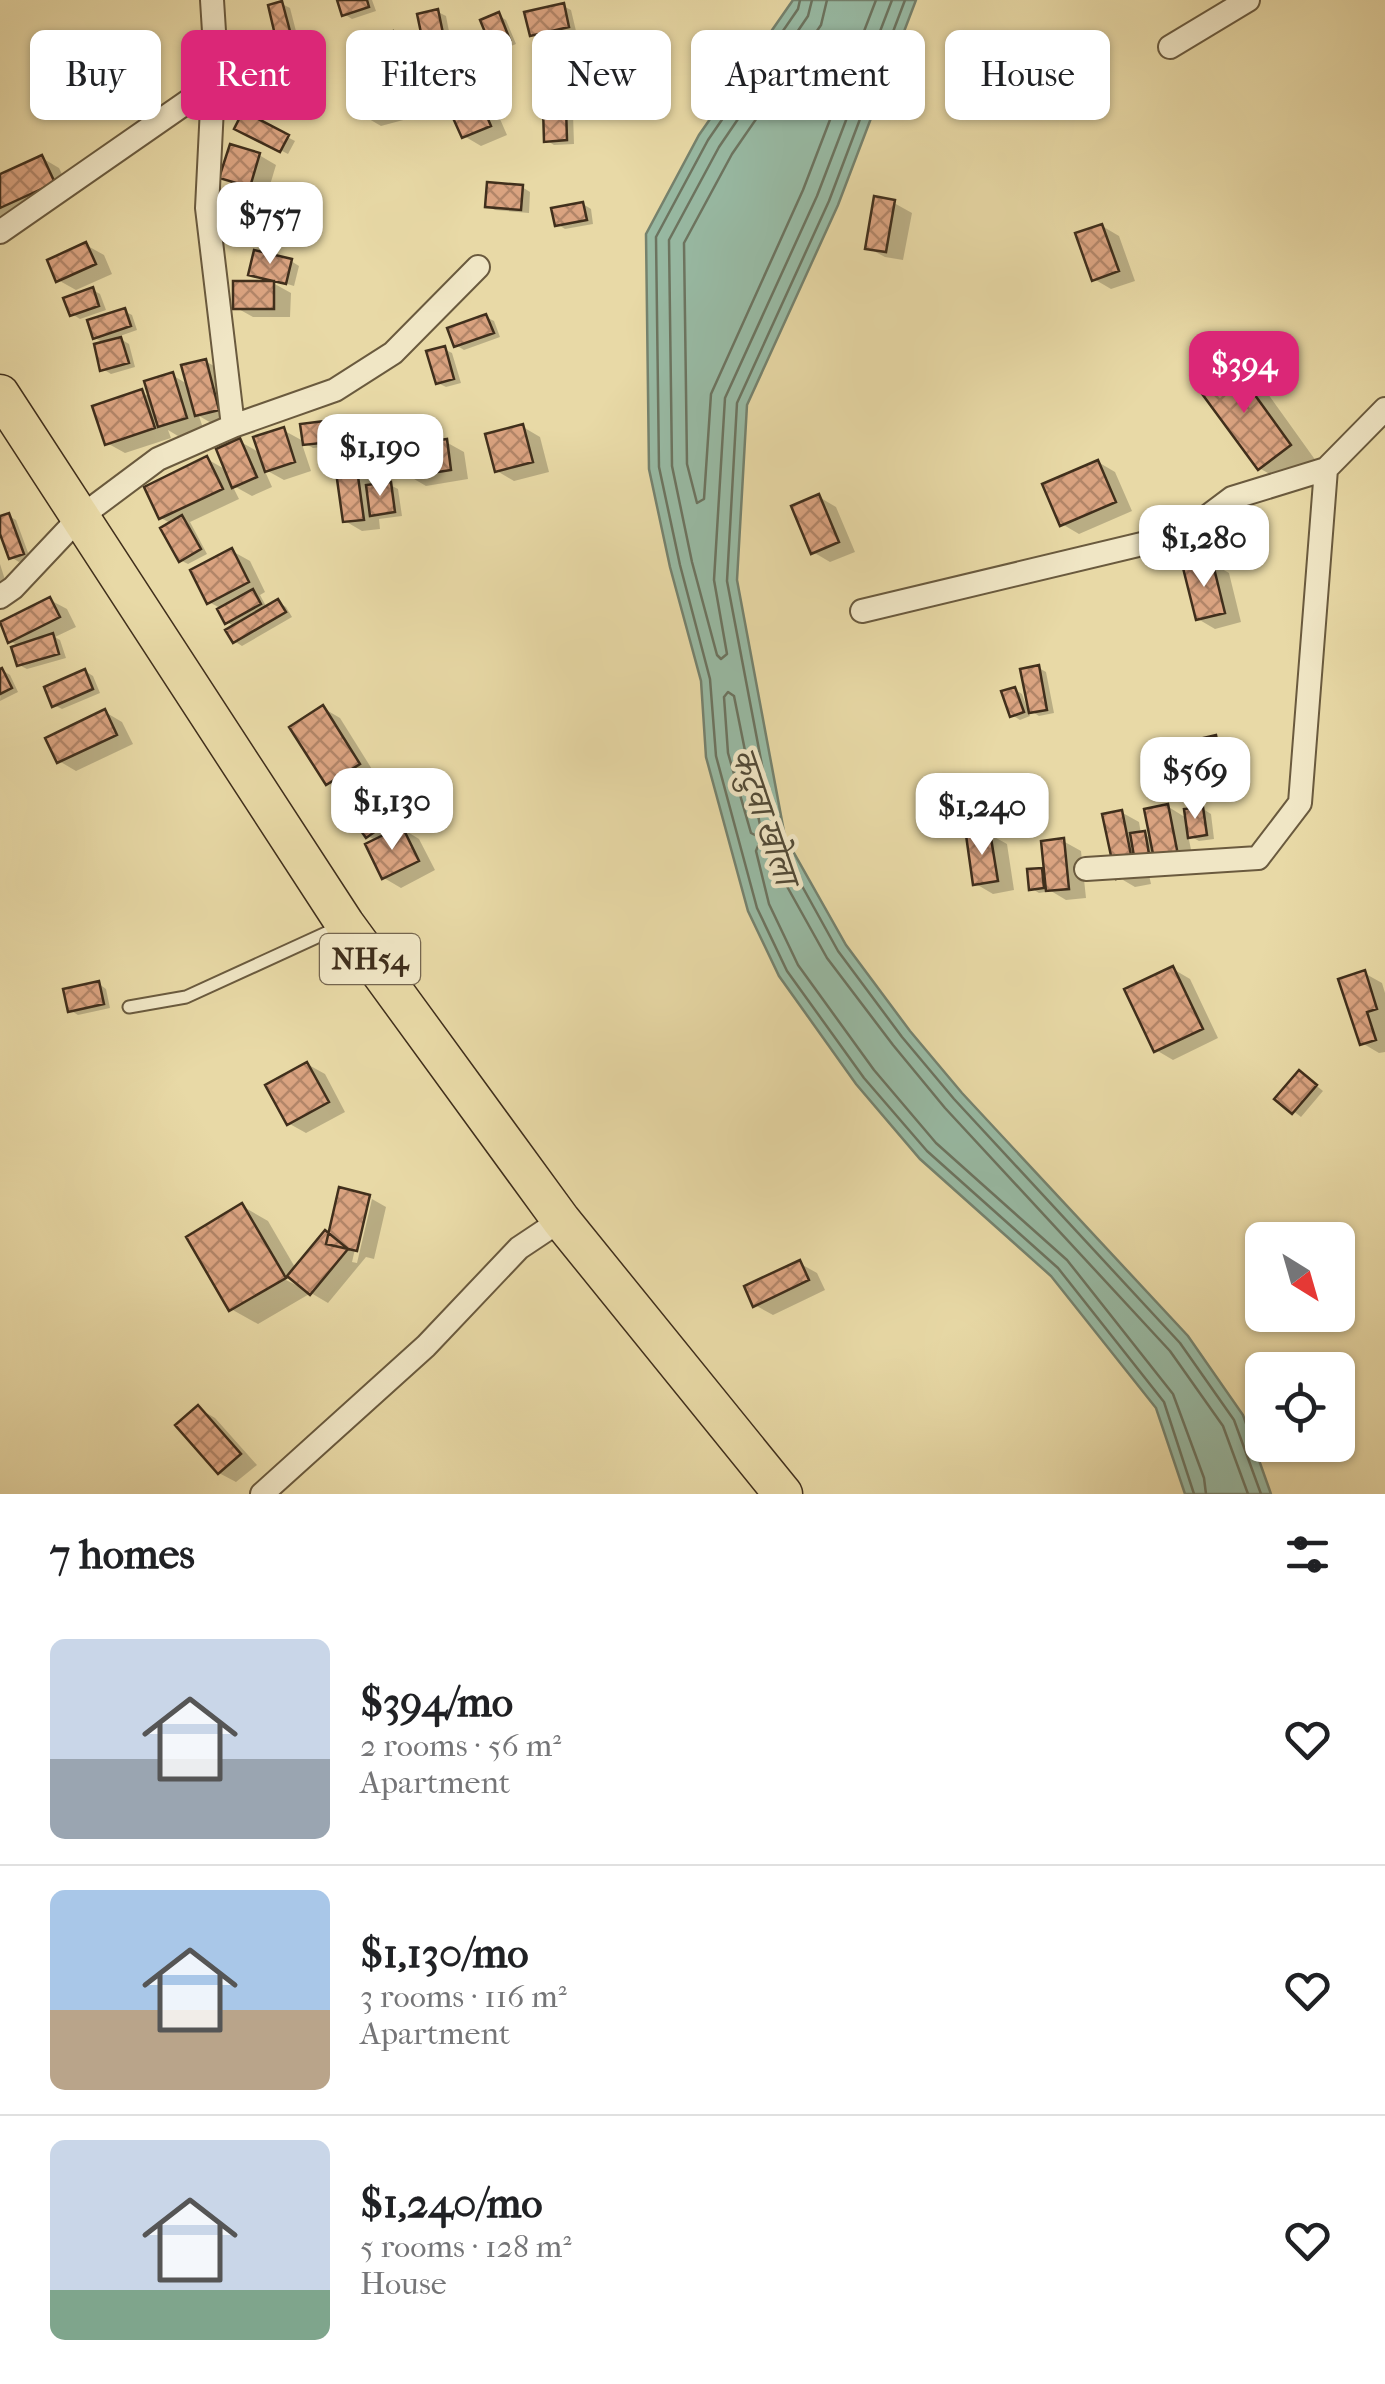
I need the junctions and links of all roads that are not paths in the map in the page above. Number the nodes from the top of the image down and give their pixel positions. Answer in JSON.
{"nodes":[{"id":1,"x":212,"y":0,"type":"edge"},
{"id":2,"x":1248,"y":0,"type":"edge"},
{"id":3,"x":215,"y":30,"type":"edge"},
{"id":4,"x":1170,"y":47,"type":"dead end"},
{"id":5,"x":181,"y":106,"type":"edge"},
{"id":6,"x":211,"y":120,"type":"edge"},
{"id":7,"x":0,"y":232,"type":"edge"},
{"id":8,"x":478,"y":267,"type":"dead end"},
{"id":9,"x":0,"y":394,"type":"edge"},
{"id":10,"x":1385,"y":409,"type":"edge"},
{"id":11,"x":232,"y":426,"type":"junction"},
{"id":12,"x":1326,"y":468,"type":"junction"},
{"id":13,"x":79,"y":518,"type":"junction"},
{"id":14,"x":0,"y":597,"type":"edge"},
{"id":15,"x":862,"y":611,"type":"dead end"},
{"id":16,"x":1086,"y":870,"type":"dead end"},
{"id":17,"x":345,"y":924,"type":"junction"},
{"id":18,"x":129,"y":1007,"type":"dead end"},
{"id":19,"x":561,"y":1220,"type":"junction"},
{"id":20,"x":262,"y":1494,"type":"edge"},
{"id":21,"x":783,"y":1494,"type":"edge"}],
"edges":[{"from":1,"to":3,"type":"street"},
{"from":2,"to":4,"type":"street"},
{"from":5,"to":7,"type":"street"},
{"from":6,"to":11,"type":"street"},
{"from":8,"to":11,"type":"street"},
{"from":9,"to":13,"type":"main road","number":"NH54"},
{"from":10,"to":12,"type":"street"},
{"from":11,"to":13,"type":"street"},
{"from":12,"to":15,"type":"street"},
{"from":12,"to":16,"type":"street"},
{"from":13,"to":14,"type":"street"},
{"from":13,"to":17,"type":"main road","number":"NH54"},
{"from":17,"to":18,"type":"lane"},
{"from":17,"to":19,"type":"main road","number":"NH54"},
{"from":19,"to":20,"type":"street"},
{"from":19,"to":21,"type":"main road","number":"NH54"}]}
